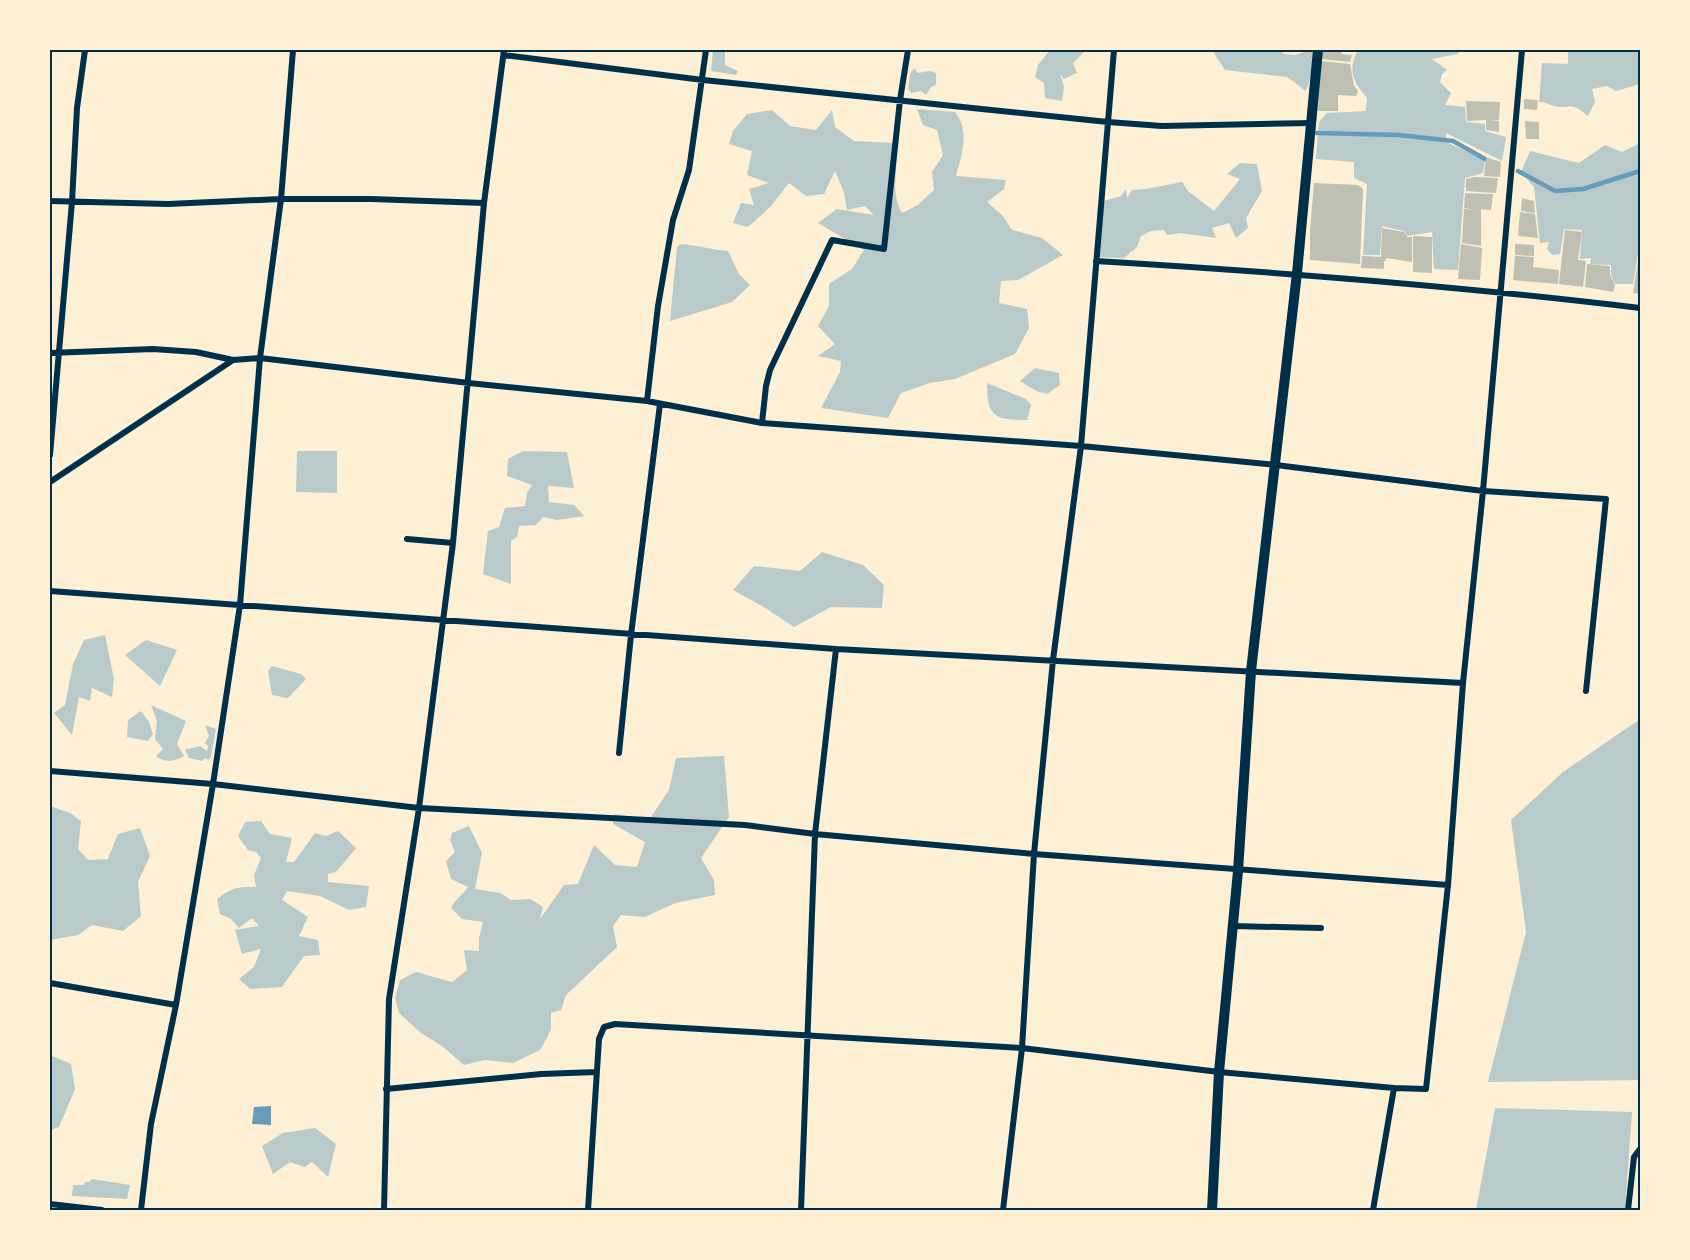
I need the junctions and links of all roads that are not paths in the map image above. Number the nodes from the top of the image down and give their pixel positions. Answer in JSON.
{"nodes":[{"id":1,"x":85,"y":50,"type":"edge"},
{"id":2,"x":293,"y":50,"type":"edge"},
{"id":3,"x":706,"y":50,"type":"edge"},
{"id":4,"x":908,"y":50,"type":"edge"},
{"id":5,"x":1114,"y":50,"type":"edge"},
{"id":6,"x":1318,"y":50,"type":"edge"},
{"id":7,"x":1522,"y":50,"type":"edge"},
{"id":8,"x":504,"y":52,"type":"edge"},
{"id":9,"x":703,"y":80,"type":"junction"},
{"id":10,"x":900,"y":100,"type":"junction"},
{"id":11,"x":1108,"y":122,"type":"junction"},
{"id":12,"x":1310,"y":124,"type":"junction"},
{"id":13,"x":280,"y":199,"type":"junction"},
{"id":14,"x":50,"y":201,"type":"edge"},
{"id":15,"x":72,"y":201,"type":"junction"},
{"id":16,"x":484,"y":203,"type":"junction"},
{"id":17,"x":1096,"y":261,"type":"junction"},
{"id":18,"x":1297,"y":273,"type":"junction"},
{"id":19,"x":1499,"y":291,"type":"junction"},
{"id":20,"x":1641,"y":308,"type":"edge"},
{"id":21,"x":59,"y":352,"type":"junction"},
{"id":22,"x":50,"y":353,"type":"edge"},
{"id":23,"x":260,"y":358,"type":"junction"},
{"id":24,"x":233,"y":360,"type":"junction"},
{"id":25,"x":469,"y":383,"type":"junction"},
{"id":26,"x":647,"y":402,"type":"junction"},
{"id":27,"x":660,"y":404,"type":"junction"},
{"id":28,"x":762,"y":423,"type":"junction"},
{"id":29,"x":1081,"y":446,"type":"junction"},
{"id":30,"x":50,"y":455,"type":"edge"},
{"id":31,"x":1276,"y":465,"type":"junction"},
{"id":32,"x":50,"y":482,"type":"edge"},
{"id":33,"x":1483,"y":491,"type":"junction"},
{"id":34,"x":407,"y":539,"type":"dead end"},
{"id":35,"x":453,"y":543,"type":"junction"},
{"id":36,"x":50,"y":591,"type":"edge"},
{"id":37,"x":240,"y":605,"type":"junction"},
{"id":38,"x":443,"y":622,"type":"junction"},
{"id":39,"x":631,"y":635,"type":"junction"},
{"id":40,"x":836,"y":649,"type":"junction"},
{"id":41,"x":1053,"y":660,"type":"junction"},
{"id":42,"x":1251,"y":671,"type":"junction"},
{"id":43,"x":1463,"y":683,"type":"junction"},
{"id":44,"x":1586,"y":691,"type":"dead end"},
{"id":45,"x":619,"y":753,"type":"dead end"},
{"id":46,"x":50,"y":771,"type":"edge"},
{"id":47,"x":213,"y":784,"type":"junction"},
{"id":48,"x":419,"y":808,"type":"junction"},
{"id":49,"x":815,"y":834,"type":"junction"},
{"id":50,"x":1034,"y":854,"type":"junction"},
{"id":51,"x":1238,"y":871,"type":"junction"},
{"id":52,"x":1448,"y":885,"type":"junction"},
{"id":53,"x":1233,"y":926,"type":"junction"},
{"id":54,"x":1321,"y":928,"type":"dead end"},
{"id":55,"x":50,"y":983,"type":"edge"},
{"id":56,"x":176,"y":1005,"type":"junction"},
{"id":57,"x":807,"y":1034,"type":"junction"},
{"id":58,"x":1022,"y":1048,"type":"junction"},
{"id":59,"x":597,"y":1072,"type":"junction"},
{"id":60,"x":1219,"y":1072,"type":"junction"},
{"id":61,"x":1394,"y":1088,"type":"junction"},
{"id":62,"x":386,"y":1089,"type":"junction"},
{"id":63,"x":1641,"y":1149,"type":"edge"},
{"id":64,"x":50,"y":1204,"type":"edge"},
{"id":65,"x":102,"y":1210,"type":"edge"},
{"id":66,"x":141,"y":1210,"type":"edge"},
{"id":67,"x":384,"y":1210,"type":"edge"},
{"id":68,"x":588,"y":1210,"type":"edge"},
{"id":69,"x":801,"y":1210,"type":"edge"},
{"id":70,"x":1003,"y":1210,"type":"edge"},
{"id":71,"x":1212,"y":1210,"type":"edge"},
{"id":72,"x":1373,"y":1210,"type":"edge"},
{"id":73,"x":1628,"y":1210,"type":"edge"}],
"edges":[{"from":1,"to":15,"type":"street"},
{"from":2,"to":13,"type":"street"},
{"from":3,"to":9,"type":"street"},
{"from":4,"to":10,"type":"street"},
{"from":5,"to":11,"type":"street"},
{"from":6,"to":12,"type":"street"},
{"from":7,"to":19,"type":"street"},
{"from":8,"to":9,"type":"street"},
{"from":8,"to":16,"type":"street"},
{"from":9,"to":10,"type":"street"},
{"from":9,"to":26,"type":"street"},
{"from":10,"to":11,"type":"street"},
{"from":10,"to":28,"type":"street"},
{"from":11,"to":12,"type":"street"},
{"from":11,"to":17,"type":"street"},
{"from":12,"to":18,"type":"street"},
{"from":13,"to":15,"type":"street"},
{"from":13,"to":16,"type":"street"},
{"from":13,"to":23,"type":"street"},
{"from":14,"to":15,"type":"street"},
{"from":15,"to":21,"type":"street"},
{"from":16,"to":25,"type":"street"},
{"from":17,"to":18,"type":"street"},
{"from":17,"to":29,"type":"street"},
{"from":18,"to":19,"type":"street"},
{"from":18,"to":31,"type":"street"},
{"from":19,"to":20,"type":"street"},
{"from":19,"to":33,"type":"street"},
{"from":21,"to":22,"type":"street"},
{"from":21,"to":24,"type":"street"},
{"from":21,"to":30,"type":"street"},
{"from":23,"to":24,"type":"street"},
{"from":23,"to":25,"type":"street"},
{"from":23,"to":37,"type":"street"},
{"from":24,"to":32,"type":"street"},
{"from":25,"to":26,"type":"street"},
{"from":25,"to":35,"type":"street"},
{"from":26,"to":27,"type":"street"},
{"from":27,"to":28,"type":"street"},
{"from":27,"to":39,"type":"street"},
{"from":28,"to":29,"type":"street"},
{"from":29,"to":31,"type":"street"},
{"from":29,"to":41,"type":"street"},
{"from":31,"to":33,"type":"street"},
{"from":31,"to":42,"type":"street"},
{"from":33,"to":43,"type":"street"},
{"from":33,"to":44,"type":"street"},
{"from":34,"to":35,"type":"street"},
{"from":35,"to":38,"type":"street"},
{"from":36,"to":37,"type":"street"},
{"from":37,"to":38,"type":"street"},
{"from":37,"to":47,"type":"street"},
{"from":38,"to":39,"type":"street"},
{"from":38,"to":48,"type":"street"},
{"from":39,"to":40,"type":"street"},
{"from":39,"to":45,"type":"street"},
{"from":40,"to":41,"type":"street"},
{"from":40,"to":49,"type":"street"},
{"from":41,"to":42,"type":"street"},
{"from":41,"to":50,"type":"street"},
{"from":42,"to":43,"type":"street"},
{"from":42,"to":51,"type":"street"},
{"from":43,"to":52,"type":"street"},
{"from":46,"to":47,"type":"street"},
{"from":47,"to":48,"type":"street"},
{"from":47,"to":56,"type":"street"},
{"from":48,"to":49,"type":"street"},
{"from":48,"to":62,"type":"street"},
{"from":49,"to":50,"type":"street"},
{"from":49,"to":57,"type":"street"},
{"from":50,"to":51,"type":"street"},
{"from":50,"to":58,"type":"street"},
{"from":51,"to":52,"type":"street"},
{"from":51,"to":53,"type":"street"},
{"from":52,"to":61,"type":"street"},
{"from":53,"to":54,"type":"street"},
{"from":53,"to":60,"type":"street"},
{"from":55,"to":56,"type":"street"},
{"from":56,"to":66,"type":"street"},
{"from":57,"to":58,"type":"street"},
{"from":57,"to":59,"type":"street"},
{"from":57,"to":69,"type":"street"},
{"from":58,"to":60,"type":"street"},
{"from":58,"to":70,"type":"street"},
{"from":59,"to":62,"type":"street"},
{"from":59,"to":68,"type":"street"},
{"from":60,"to":61,"type":"street"},
{"from":60,"to":71,"type":"street"},
{"from":61,"to":72,"type":"street"},
{"from":62,"to":67,"type":"street"},
{"from":63,"to":73,"type":"street"},
{"from":64,"to":65,"type":"street"}]}
